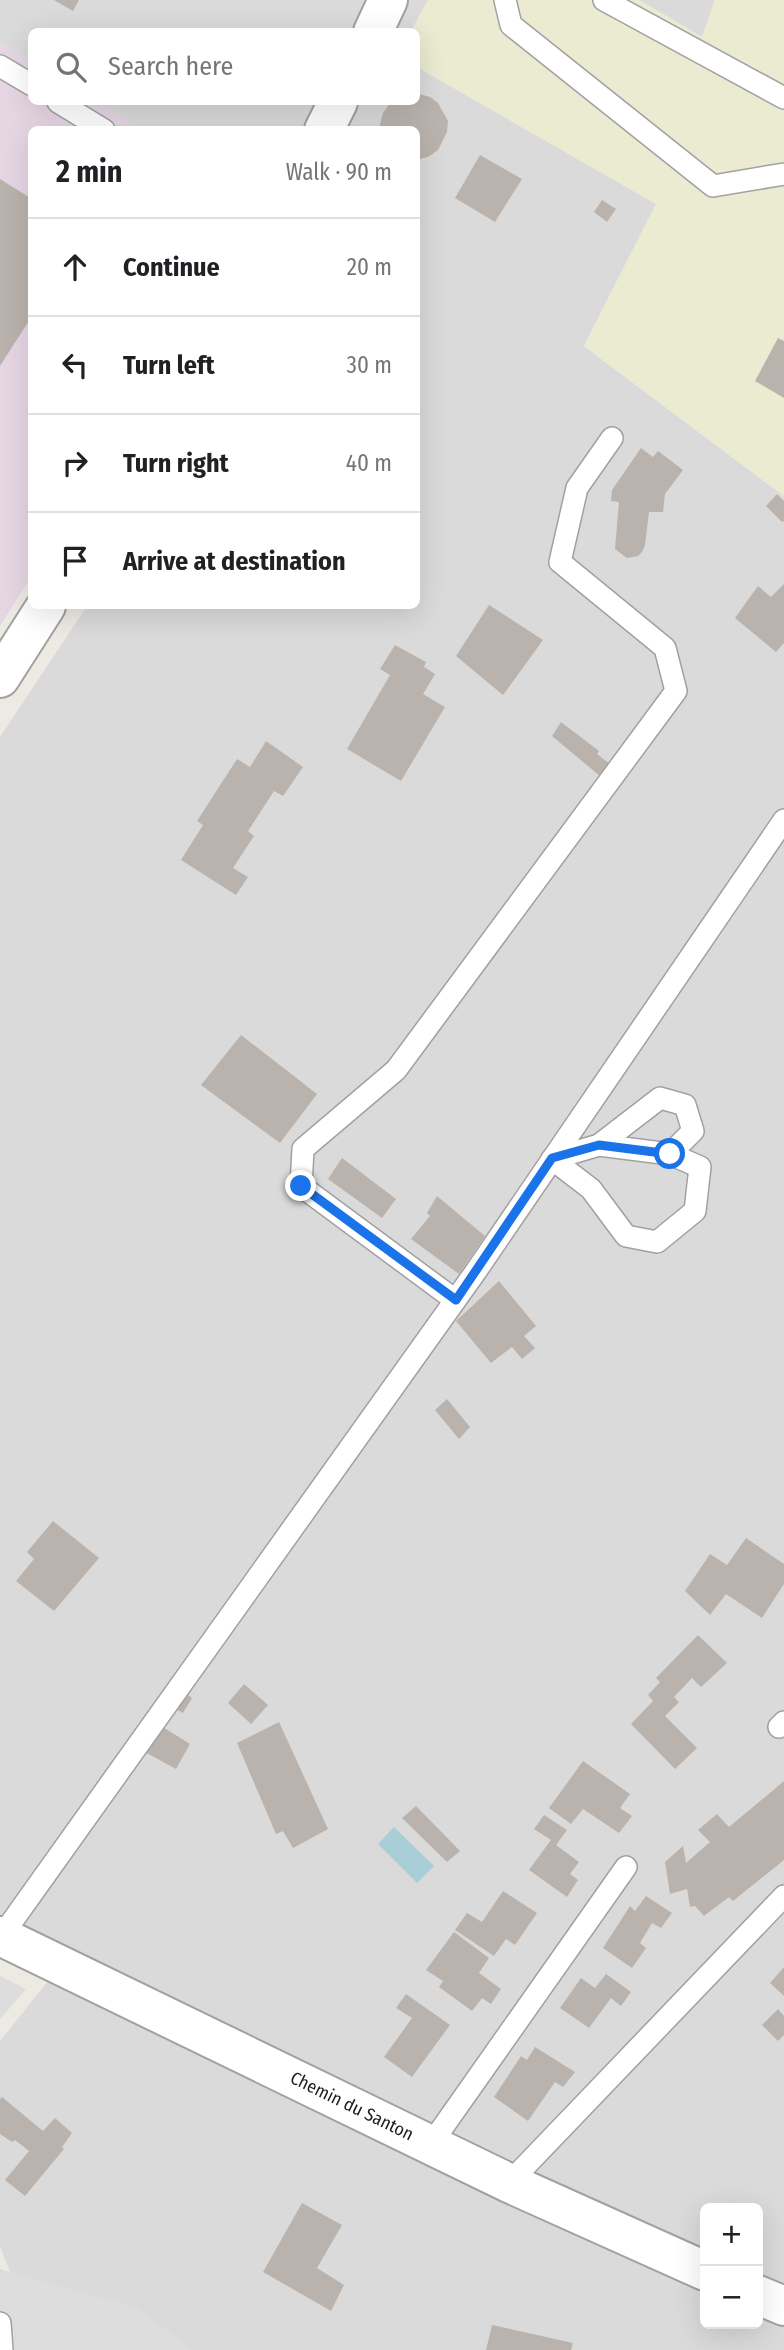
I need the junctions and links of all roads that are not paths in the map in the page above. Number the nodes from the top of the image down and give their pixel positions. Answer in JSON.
{"nodes":[{"id":1,"x":388,"y":0,"type":"edge"},
{"id":2,"x":505,"y":0,"type":"edge"},
{"id":3,"x":604,"y":0,"type":"edge"},
{"id":4,"x":375,"y":28,"type":"edge"},
{"id":5,"x":0,"y":66,"type":"edge"},
{"id":6,"x":28,"y":83,"type":"edge"},
{"id":7,"x":784,"y":98,"type":"edge"},
{"id":8,"x":63,"y":105,"type":"edge"},
{"id":9,"x":336,"y":105,"type":"edge"},
{"id":10,"x":97,"y":126,"type":"edge"},
{"id":11,"x":326,"y":126,"type":"edge"},
{"id":12,"x":784,"y":174,"type":"edge"},
{"id":13,"x":612,"y":438,"type":"dead end"},
{"id":14,"x":44,"y":609,"type":"edge"},
{"id":15,"x":0,"y":678,"type":"edge"},
{"id":16,"x":784,"y":820,"type":"edge"},
{"id":17,"x":599,"y":1145,"type":"junction"},
{"id":18,"x":670,"y":1154,"type":"junction"},
{"id":19,"x":552,"y":1158,"type":"junction"},
{"id":20,"x":456,"y":1300,"type":"junction"},
{"id":21,"x":626,"y":1867,"type":"dead end"},
{"id":22,"x":784,"y":1896,"type":"edge"},
{"id":23,"x":1,"y":1936,"type":"edge"},
{"id":24,"x":431,"y":2144,"type":"junction"},
{"id":25,"x":509,"y":2183,"type":"junction"},
{"id":26,"x":700,"y":2269,"type":"edge"},
{"id":27,"x":763,"y":2297,"type":"edge"},
{"id":28,"x":784,"y":2306,"type":"edge"},
{"id":29,"x":0,"y":2323,"type":"edge"},
{"id":30,"x":2,"y":2350,"type":"edge"}],
"edges":[{"from":1,"to":4,"type":"street"},
{"from":2,"to":12,"type":"lane"},
{"from":3,"to":7,"type":"lane"},
{"from":5,"to":6,"type":"lane"},
{"from":8,"to":10,"type":"lane"},
{"from":9,"to":11,"type":"street"},
{"from":13,"to":20,"type":"lane"},
{"from":14,"to":15,"type":"street"},
{"from":16,"to":19,"type":"lane"},
{"from":17,"to":18,"type":"lane"},
{"from":17,"to":18,"type":"lane"},
{"from":17,"to":19,"type":"lane"},
{"from":18,"to":19,"type":"lane"},
{"from":19,"to":20,"type":"lane"},
{"from":20,"to":23,"type":"lane"},
{"from":21,"to":24,"type":"lane"},
{"from":22,"to":25,"type":"lane"},
{"from":23,"to":24,"type":"street","name":"Chemin du Santon"},
{"from":24,"to":25,"type":"street","name":"Chemin du Santon"},
{"from":25,"to":26,"type":"street","name":"Chemin du Santon"},
{"from":27,"to":28,"type":"street"},
{"from":29,"to":30,"type":"lane"}]}
